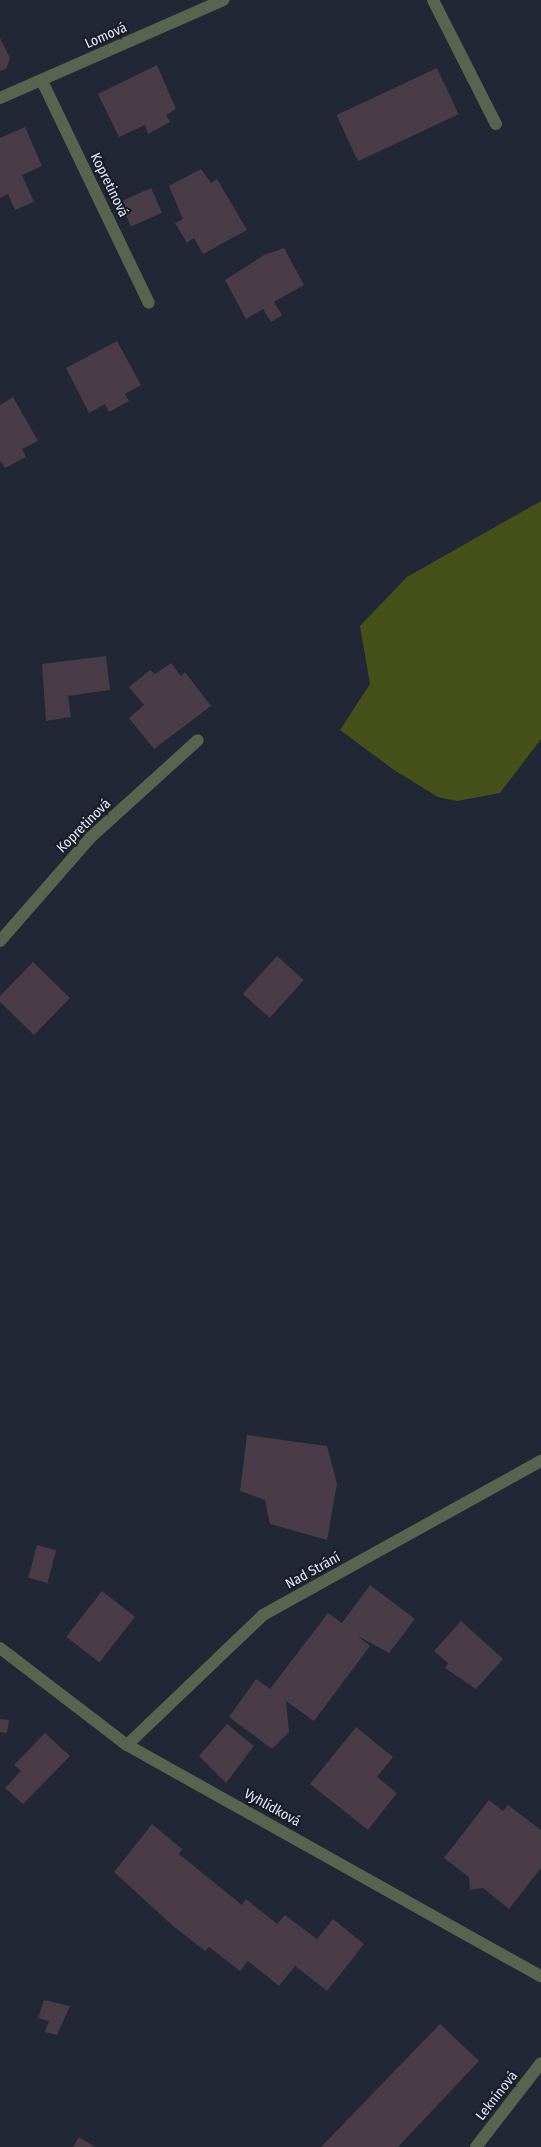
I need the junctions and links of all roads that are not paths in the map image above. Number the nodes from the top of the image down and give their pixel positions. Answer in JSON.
{"nodes":[{"id":1,"x":223,"y":0,"type":"edge"},
{"id":2,"x":433,"y":0,"type":"edge"},
{"id":3,"x":42,"y":81,"type":"junction"},
{"id":4,"x":0,"y":98,"type":"edge"},
{"id":5,"x":496,"y":124,"type":"dead end"},
{"id":6,"x":149,"y":303,"type":"dead end"},
{"id":7,"x":198,"y":740,"type":"dead end"},
{"id":8,"x":0,"y":941,"type":"edge"},
{"id":9,"x":541,"y":1460,"type":"edge"},
{"id":10,"x":0,"y":1648,"type":"edge"},
{"id":11,"x":127,"y":1745,"type":"junction"},
{"id":12,"x":541,"y":1976,"type":"edge"},
{"id":13,"x":541,"y":2063,"type":"edge"},
{"id":14,"x":476,"y":2147,"type":"edge"}],
"edges":[{"from":1,"to":3,"type":"street","name":"Lomová"},
{"from":2,"to":5,"type":"street"},
{"from":3,"to":4,"type":"street","name":"Lomová"},
{"from":3,"to":6,"type":"street","name":"Kopretinová"},
{"from":7,"to":8,"type":"street","name":"Kopretinová"},
{"from":9,"to":11,"type":"street","name":"Nad Strání"},
{"from":10,"to":11,"type":"street","name":"Vyhlídková"},
{"from":11,"to":12,"type":"street","name":"Vyhlídková"},
{"from":13,"to":14,"type":"street","name":"Leknínová"}]}
